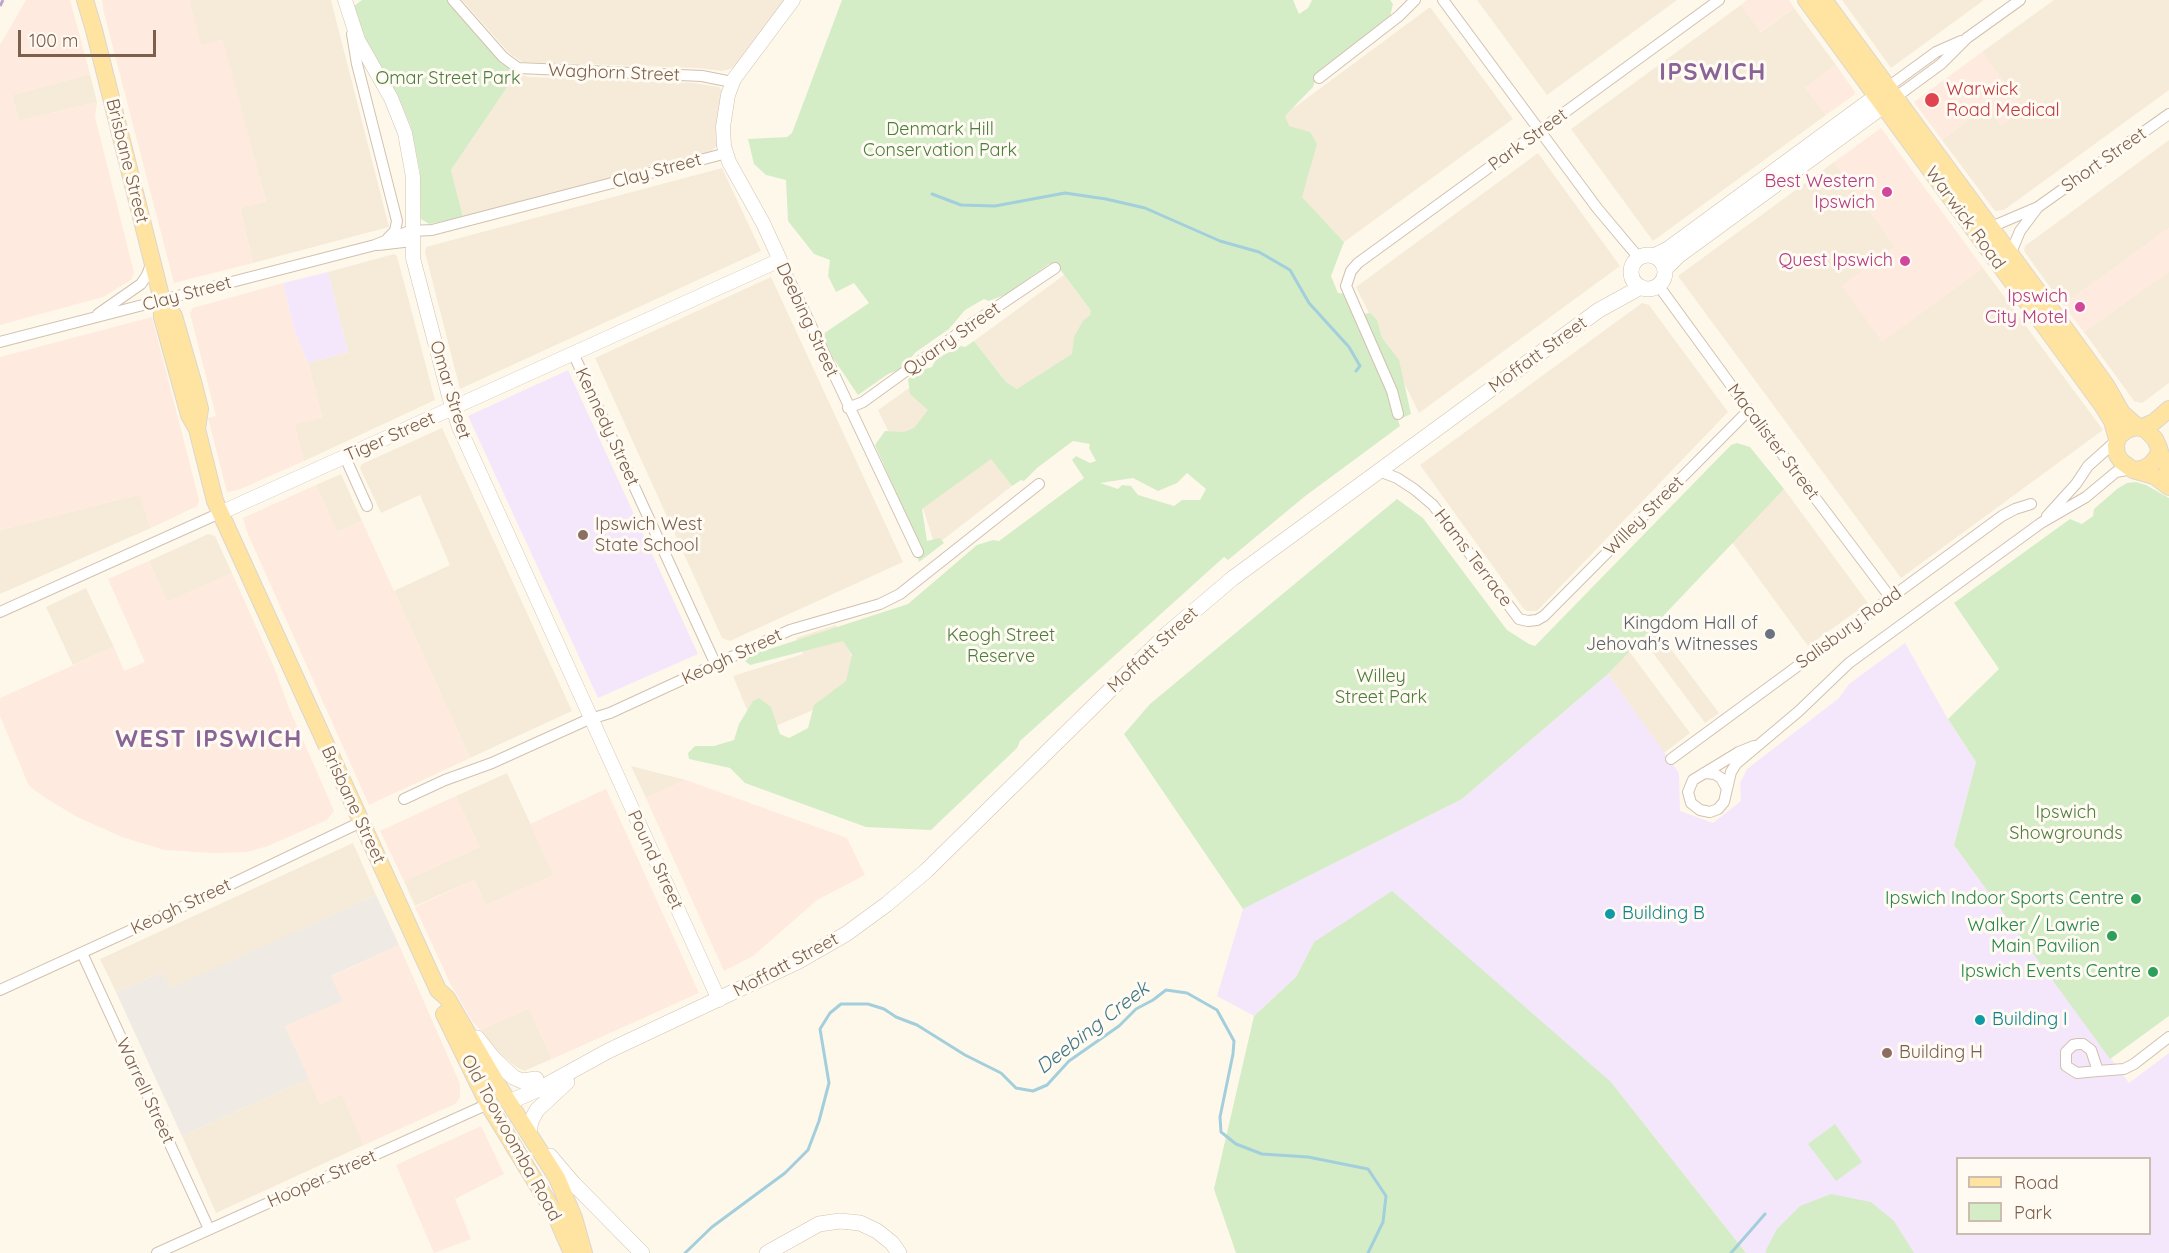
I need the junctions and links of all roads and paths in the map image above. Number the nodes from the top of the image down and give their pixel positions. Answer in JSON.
{"nodes":[{"id":1,"x":345,"y":0,"type":"edge"},
{"id":2,"x":453,"y":0,"type":"edge"},
{"id":3,"x":793,"y":0,"type":"edge"},
{"id":4,"x":1415,"y":0,"type":"edge"},
{"id":5,"x":1443,"y":0,"type":"edge"},
{"id":6,"x":1719,"y":0,"type":"edge"},
{"id":7,"x":1806,"y":0,"type":"edge"},
{"id":8,"x":1824,"y":0,"type":"edge"},
{"id":9,"x":2020,"y":0,"type":"edge"},
{"id":10,"x":87,"y":6,"type":"edge"},
{"id":11,"x":349,"y":14,"type":"junction"},
{"id":12,"x":1319,"y":78,"type":"dead end"},
{"id":13,"x":732,"y":82,"type":"junction"},
{"id":14,"x":1886,"y":96,"type":"junction"},
{"id":15,"x":2169,"y":114,"type":"edge"},
{"id":16,"x":1541,"y":130,"type":"junction"},
{"id":17,"x":727,"y":153,"type":"junction"},
{"id":18,"x":2038,"y":207,"type":"junction"},
{"id":19,"x":1990,"y":227,"type":"junction"},
{"id":20,"x":412,"y":234,"type":"junction"},
{"id":21,"x":385,"y":240,"type":"junction"},
{"id":22,"x":375,"y":245,"type":"junction"},
{"id":23,"x":2010,"y":255,"type":"junction"},
{"id":24,"x":1647,"y":257,"type":"junction"},
{"id":25,"x":780,"y":260,"type":"junction"},
{"id":26,"x":152,"y":262,"type":"junction"},
{"id":27,"x":1055,"y":268,"type":"dead end"},
{"id":28,"x":1665,"y":269,"type":"junction"},
{"id":29,"x":1631,"y":272,"type":"junction"},
{"id":30,"x":1658,"y":285,"type":"junction"},
{"id":31,"x":1641,"y":287,"type":"junction"},
{"id":32,"x":162,"y":300,"type":"junction"},
{"id":33,"x":1599,"y":310,"type":"junction"},
{"id":34,"x":93,"y":318,"type":"junction"},
{"id":35,"x":0,"y":342,"type":"edge"},
{"id":36,"x":573,"y":353,"type":"junction"},
{"id":37,"x":452,"y":408,"type":"junction"},
{"id":38,"x":849,"y":408,"type":"junction"},
{"id":39,"x":2169,"y":409,"type":"edge"},
{"id":40,"x":1749,"y":410,"type":"junction"},
{"id":41,"x":1398,"y":414,"type":"dead end"},
{"id":42,"x":2139,"y":428,"type":"junction"},
{"id":43,"x":2169,"y":431,"type":"edge"},
{"id":44,"x":2117,"y":440,"type":"junction"},
{"id":45,"x":2159,"y":449,"type":"junction"},
{"id":46,"x":345,"y":457,"type":"junction"},
{"id":47,"x":2132,"y":469,"type":"junction"},
{"id":48,"x":2169,"y":469,"type":"edge"},
{"id":49,"x":1379,"y":471,"type":"junction"},
{"id":50,"x":2084,"y":472,"type":"junction"},
{"id":51,"x":1039,"y":484,"type":"dead end"},
{"id":52,"x":2169,"y":487,"type":"edge"},
{"id":53,"x":2091,"y":494,"type":"junction"},
{"id":54,"x":2031,"y":504,"type":"dead end"},
{"id":55,"x":367,"y":506,"type":"dead end"},
{"id":56,"x":220,"y":513,"type":"junction"},
{"id":57,"x":2041,"y":522,"type":"junction"},
{"id":58,"x":918,"y":552,"type":"dead end"},
{"id":59,"x":1890,"y":597,"type":"junction"},
{"id":60,"x":0,"y":612,"type":"edge"},
{"id":61,"x":1538,"y":620,"type":"joint"},
{"id":62,"x":716,"y":665,"type":"junction"},
{"id":63,"x":593,"y":719,"type":"junction"},
{"id":64,"x":1760,"y":743,"type":"junction"},
{"id":65,"x":1671,"y":759,"type":"dead end"},
{"id":66,"x":1704,"y":773,"type":"junction"},
{"id":67,"x":1727,"y":789,"type":"junction"},
{"id":68,"x":404,"y":799,"type":"dead end"},
{"id":69,"x":361,"y":822,"type":"junction"},
{"id":70,"x":82,"y":953,"type":"junction"},
{"id":71,"x":0,"y":990,"type":"edge"},
{"id":72,"x":438,"y":990,"type":"junction"},
{"id":73,"x":719,"y":999,"type":"junction"},
{"id":74,"x":463,"y":1027,"type":"junction"},
{"id":75,"x":2169,"y":1037,"type":"edge"},
{"id":76,"x":608,"y":1051,"type":"junction"},
{"id":77,"x":2098,"y":1071,"type":"dead end"},
{"id":78,"x":536,"y":1079,"type":"junction"},
{"id":79,"x":507,"y":1099,"type":"junction"},
{"id":80,"x":488,"y":1104,"type":"junction"},
{"id":81,"x":533,"y":1139,"type":"junction"},
{"id":82,"x":209,"y":1229,"type":"junction"},
{"id":83,"x":577,"y":1249,"type":"edge"},
{"id":84,"x":157,"y":1253,"type":"edge"},
{"id":85,"x":642,"y":1253,"type":"edge"},
{"id":86,"x":767,"y":1253,"type":"edge"},
{"id":87,"x":899,"y":1253,"type":"edge"}],
"edges":[{"from":1,"to":11,"type":"street","name":"Omar Street"},
{"from":2,"to":13,"type":"street","name":"Waghorn Street"},
{"from":3,"to":13,"type":"street"},
{"from":4,"to":12,"type":"street"},
{"from":5,"to":16,"type":"street"},
{"from":6,"to":16,"type":"street","name":"Park Street"},
{"from":7,"to":14,"type":"main road","name":"Warwick Road"},
{"from":8,"to":14,"type":"main road","name":"Warwick Road"},
{"from":9,"to":14,"type":"street"},
{"from":10,"to":26,"type":"main road","name":"Brisbane Street"},
{"from":11,"to":20,"type":"street","name":"Omar Street"},
{"from":11,"to":21,"type":"street","name":"Omar Street"},
{"from":13,"to":17,"type":"street","name":"Deebing Street"},
{"from":14,"to":19,"type":"main road","name":"Warwick Road"},
{"from":14,"to":24,"type":"main road"},
{"from":14,"to":28,"type":"main road"},
{"from":14,"to":44,"type":"main road","name":"Warwick Road"},
{"from":15,"to":18,"type":"street","name":"Short Street"},
{"from":16,"to":24,"type":"street"},
{"from":16,"to":41,"type":"street","name":"Park Street"},
{"from":17,"to":20,"type":"street","name":"Clay Street"},
{"from":17,"to":25,"type":"street","name":"Deebing Street"},
{"from":18,"to":19,"type":"street","name":"Short Street"},
{"from":18,"to":23,"type":"street","name":"Short Street"},
{"from":19,"to":23,"type":"main road","name":"Warwick Road"},
{"from":20,"to":21,"type":"street","name":"Clay Street"},
{"from":20,"to":22,"type":"street","name":"Clay Street"},
{"from":20,"to":37,"type":"street","name":"Omar Street"},
{"from":21,"to":22,"type":"street","name":"Clay Street"},
{"from":22,"to":32,"type":"street","name":"Clay Street"},
{"from":23,"to":42,"type":"main road","name":"Warwick Road"},
{"from":24,"to":28,"type":"main road"},
{"from":24,"to":29,"type":"main road"},
{"from":25,"to":36,"type":"street","name":"Tiger Street"},
{"from":25,"to":38,"type":"street","name":"Deebing Street"},
{"from":26,"to":32,"type":"main road","name":"Brisbane Street"},
{"from":26,"to":34,"type":"street"},
{"from":27,"to":38,"type":"street","name":"Quarry Street"},
{"from":28,"to":30,"type":"main road"},
{"from":29,"to":31,"type":"main road"},
{"from":29,"to":33,"type":"main road","name":"Moffatt Street"},
{"from":30,"to":31,"type":"main road"},
{"from":30,"to":40,"type":"street","name":"Macalister Street"},
{"from":31,"to":33,"type":"main road","name":"Moffatt Street"},
{"from":32,"to":34,"type":"street","name":"Clay Street"},
{"from":32,"to":56,"type":"main road","name":"Brisbane Street"},
{"from":33,"to":49,"type":"main road","name":"Moffatt Street"},
{"from":34,"to":35,"type":"street","name":"Clay Street"},
{"from":36,"to":37,"type":"street","name":"Tiger Street"},
{"from":36,"to":62,"type":"street","name":"Kennedy Street"},
{"from":37,"to":46,"type":"street","name":"Tiger Street"},
{"from":37,"to":63,"type":"street","name":"Omar Street"},
{"from":38,"to":58,"type":"street","name":"Deebing Street"},
{"from":39,"to":42,"type":"main road"},
{"from":40,"to":59,"type":"street","name":"Macalister Street"},
{"from":40,"to":61,"type":"street","name":"Willey Street"},
{"from":42,"to":44,"type":"main road"},
{"from":42,"to":45,"type":"main road"},
{"from":43,"to":45,"type":"main road"},
{"from":44,"to":47,"type":"main road"},
{"from":44,"to":50,"type":"street","name":"Salisbury Road"},
{"from":45,"to":47,"type":"main road"},
{"from":45,"to":48,"type":"main road"},
{"from":46,"to":55,"type":"street"},
{"from":46,"to":56,"type":"street","name":"Tiger Street"},
{"from":47,"to":52,"type":"main road"},
{"from":47,"to":53,"type":"street","name":"Salisbury Road"},
{"from":49,"to":61,"type":"street","name":"Hams Terrace"},
{"from":49,"to":73,"type":"main road","name":"Moffatt Street"},
{"from":50,"to":53,"type":"street"},
{"from":50,"to":57,"type":"street","name":"Salisbury Road"},
{"from":51,"to":62,"type":"street","name":"Keogh Street"},
{"from":53,"to":57,"type":"street","name":"Salisbury Road"},
{"from":54,"to":59,"type":"street","name":"Salisbury Road"},
{"from":56,"to":60,"type":"street","name":"Tiger Street"},
{"from":56,"to":69,"type":"main road","name":"Brisbane Street"},
{"from":57,"to":64,"type":"street","name":"Salisbury Road"},
{"from":59,"to":65,"type":"street","name":"Salisbury Road"},
{"from":62,"to":63,"type":"street","name":"Keogh Street"},
{"from":63,"to":68,"type":"street","name":"Keogh Street"},
{"from":63,"to":73,"type":"street","name":"Pound Street"},
{"from":64,"to":66,"type":"street"},
{"from":64,"to":67,"type":"street","name":"Salisbury Road"},
{"from":66,"to":67,"type":"street"},
{"from":66,"to":67,"type":"street"},
{"from":69,"to":70,"type":"street","name":"Keogh Street"},
{"from":69,"to":72,"type":"main road","name":"Brisbane Street"},
{"from":70,"to":71,"type":"street","name":"Keogh Street"},
{"from":70,"to":82,"type":"street","name":"Warrell Street"},
{"from":72,"to":74,"type":"main road","name":"Brisbane Street"},
{"from":72,"to":80,"type":"main road","name":"Old Toowoomba Road"},
{"from":73,"to":76,"type":"main road","name":"Hooper Street"},
{"from":74,"to":78,"type":"main road"},
{"from":74,"to":79,"type":"main road","name":"Brisbane Street"},
{"from":75,"to":77,"type":"street"},
{"from":76,"to":78,"type":"main road","name":"Hooper Street"},
{"from":76,"to":79,"type":"main road","name":"Hooper Street"},
{"from":76,"to":81,"type":"main road"},
{"from":78,"to":79,"type":"main road","name":"Hooper Street"},
{"from":79,"to":80,"type":"main road","name":"Hooper Street"},
{"from":79,"to":81,"type":"main road","name":"Old Toowoomba Road"},
{"from":80,"to":82,"type":"street","name":"Hooper Street"},
{"from":80,"to":83,"type":"main road","name":"Old Toowoomba Road"},
{"from":81,"to":83,"type":"main road","name":"Old Toowoomba Road"},
{"from":81,"to":85,"type":"main road"},
{"from":82,"to":84,"type":"street","name":"Hooper Street"},
{"from":86,"to":87,"type":"main road"}]}
